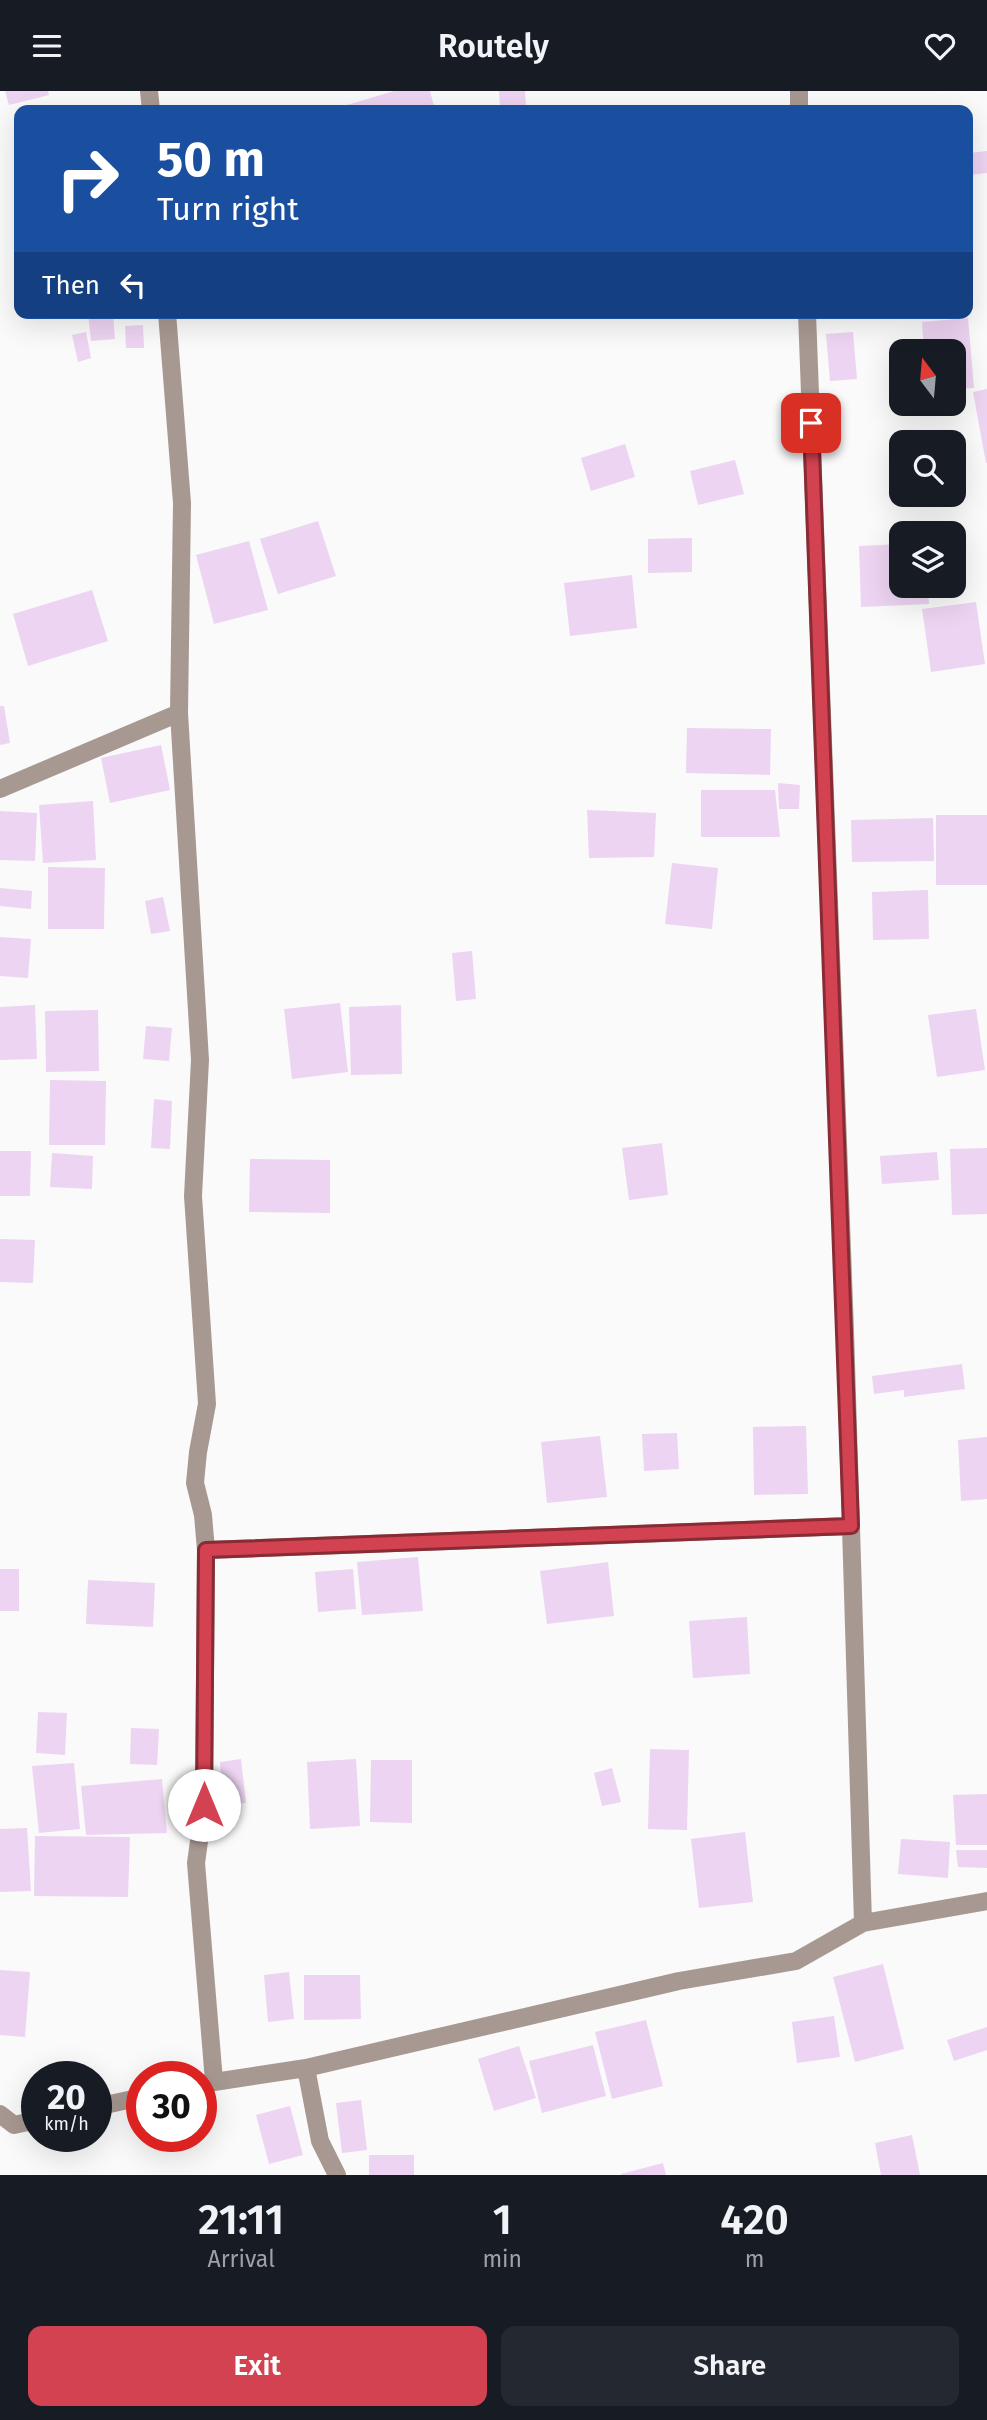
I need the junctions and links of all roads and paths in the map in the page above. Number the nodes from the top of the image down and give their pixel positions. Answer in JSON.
{"nodes":[{"id":1,"x":167,"y":319,"type":"edge"},
{"id":2,"x":807,"y":319,"type":"edge"},
{"id":3,"x":179,"y":713,"type":"junction"},
{"id":4,"x":0,"y":789,"type":"edge"},
{"id":5,"x":851,"y":1526,"type":"junction"},
{"id":6,"x":206,"y":1550,"type":"junction"},
{"id":7,"x":987,"y":1901,"type":"edge"},
{"id":8,"x":863,"y":1923,"type":"junction"},
{"id":9,"x":207,"y":2061,"type":"edge"},
{"id":10,"x":306,"y":2068,"type":"junction"},
{"id":11,"x":217,"y":2081,"type":"edge"},
{"id":12,"x":0,"y":2114,"type":"edge"},
{"id":13,"x":21,"y":2123,"type":"edge"},
{"id":14,"x":337,"y":2175,"type":"edge"}],
"edges":[{"from":1,"to":3,"type":"street"},
{"from":2,"to":5,"type":"street"},
{"from":3,"to":4,"type":"street"},
{"from":3,"to":6,"type":"street"},
{"from":5,"to":6,"type":"street"},
{"from":5,"to":8,"type":"street"},
{"from":6,"to":9,"type":"street"},
{"from":7,"to":8,"type":"street"},
{"from":8,"to":10,"type":"street"},
{"from":10,"to":11,"type":"street"},
{"from":10,"to":14,"type":"street"},
{"from":12,"to":13,"type":"street"}]}
